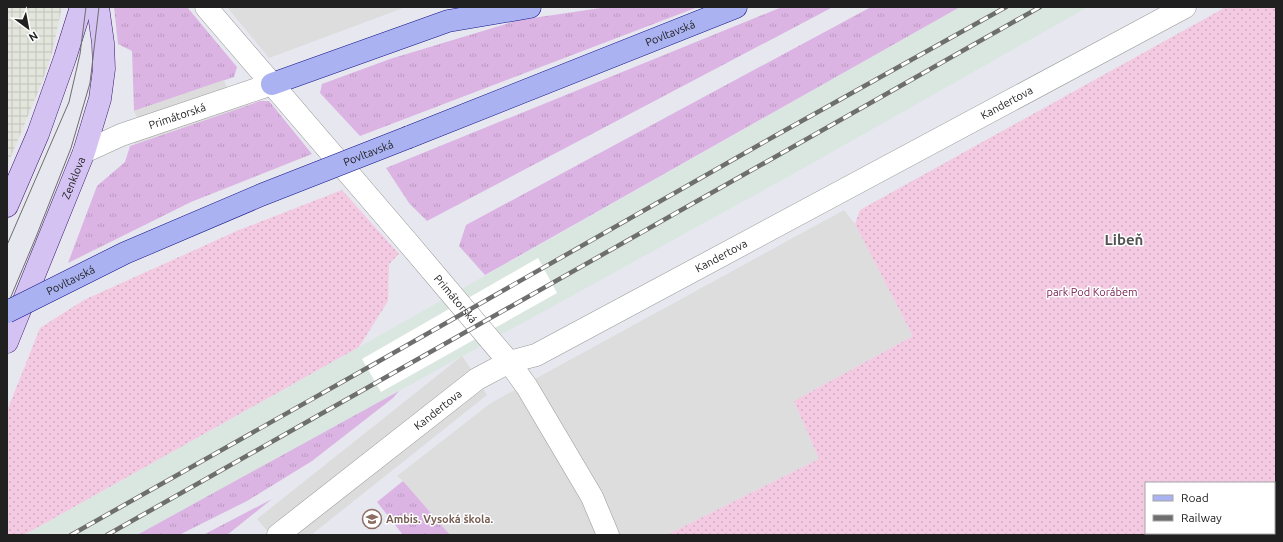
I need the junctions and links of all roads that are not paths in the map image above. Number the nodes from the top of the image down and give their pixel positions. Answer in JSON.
{"nodes":[{"id":1,"x":81,"y":7,"type":"edge"},
{"id":2,"x":98,"y":7,"type":"edge"},
{"id":3,"x":206,"y":7,"type":"edge"},
{"id":4,"x":530,"y":7,"type":"edge"},
{"id":5,"x":736,"y":7,"type":"edge"},
{"id":6,"x":1186,"y":7,"type":"edge"},
{"id":7,"x":272,"y":84,"type":"junction"},
{"id":8,"x":84,"y":152,"type":"junction"},
{"id":9,"x":7,"y":206,"type":"edge"},
{"id":10,"x":7,"y":312,"type":"edge"},
{"id":11,"x":7,"y":342,"type":"edge"},
{"id":12,"x":509,"y":362,"type":"junction"},
{"id":13,"x":278,"y":535,"type":"edge"},
{"id":14,"x":608,"y":535,"type":"edge"}],
"edges":[{"from":1,"to":9,"type":"main road"},
{"from":2,"to":8,"type":"main road","name":"Zenklova"},
{"from":3,"to":7,"type":"street","name":"Primátorská"},
{"from":4,"to":7,"type":"main road"},
{"from":5,"to":10,"type":"main road","name":"Povltavská","bridge":true},
{"from":6,"to":12,"type":"street","name":"Kandertova"},
{"from":7,"to":8,"type":"street","name":"Primátorská"},
{"from":7,"to":12,"type":"street","name":"Primátorská"},
{"from":8,"to":11,"type":"main road","name":"Zenklova"},
{"from":12,"to":13,"type":"street","name":"Kandertova"},
{"from":12,"to":14,"type":"street","name":"Primátorská"}]}
